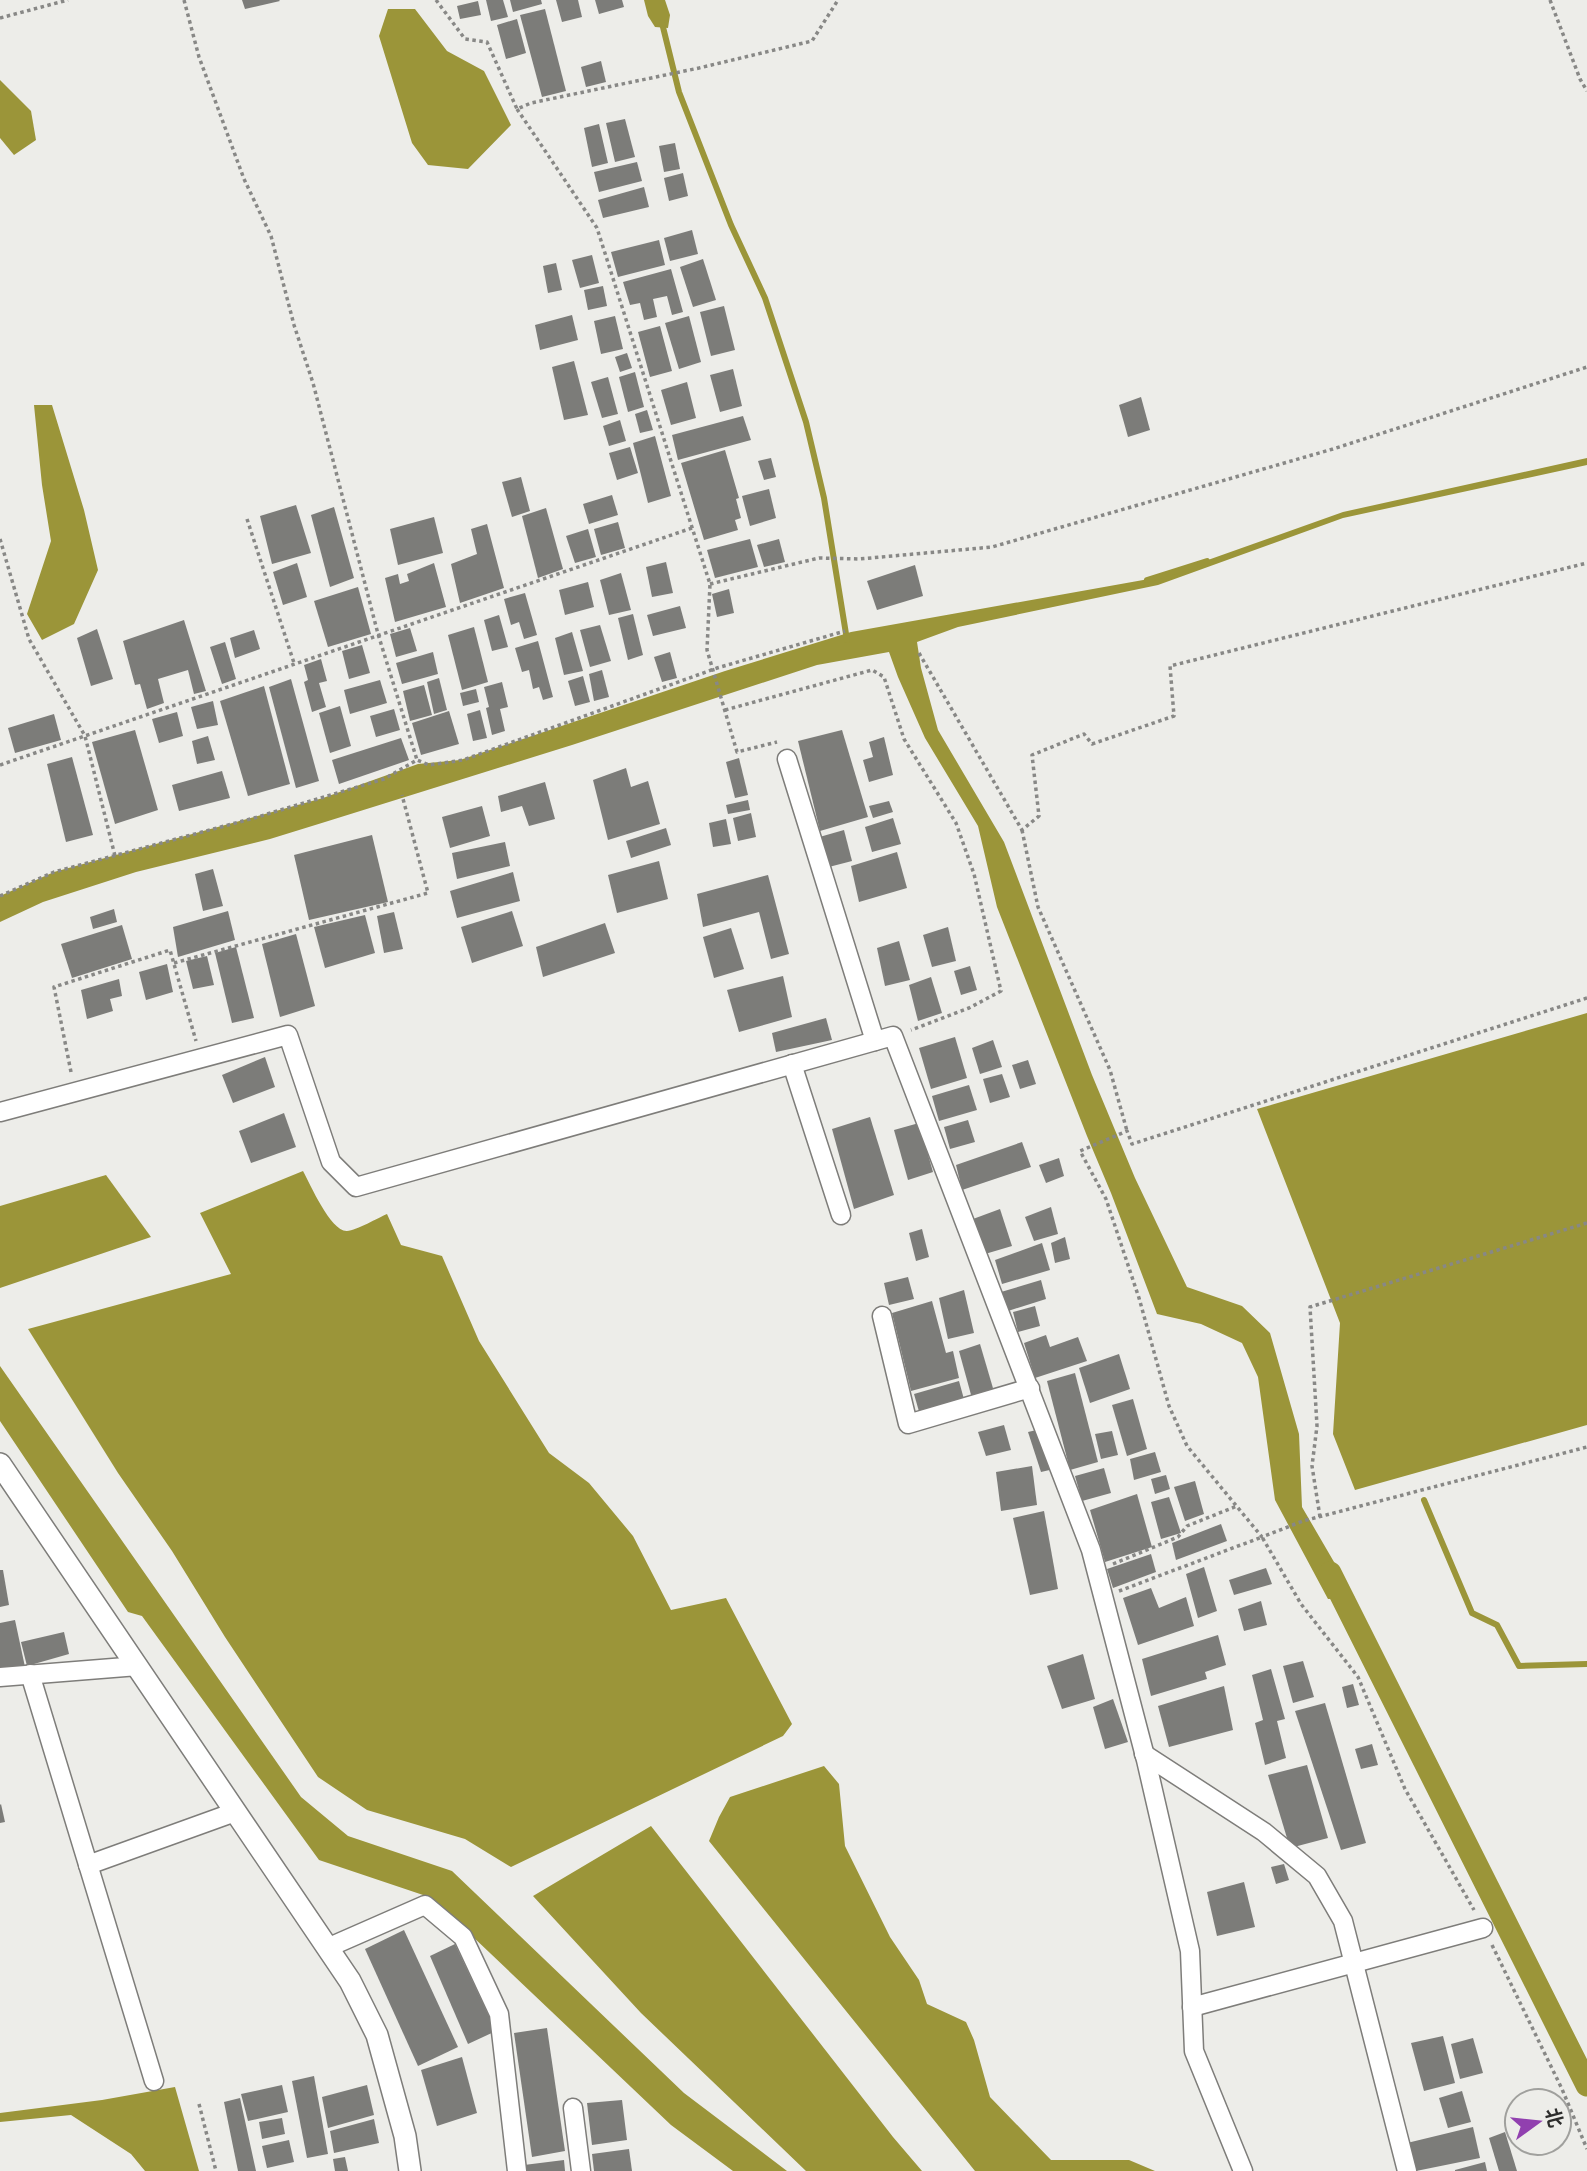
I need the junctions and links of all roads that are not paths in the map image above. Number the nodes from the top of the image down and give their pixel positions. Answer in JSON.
{"nodes":[{"id":1,"x":787,"y":759,"type":"road end"},
{"id":2,"x":875,"y":1041,"type":"junction"},
{"id":3,"x":792,"y":1064,"type":"junction"},
{"id":4,"x":0,"y":1112,"type":"edge"},
{"id":5,"x":841,"y":1215,"type":"dead end"},
{"id":6,"x":882,"y":1316,"type":"dead end"},
{"id":7,"x":1030,"y":1388,"type":"junction"},
{"id":8,"x":0,"y":1464,"type":"edge"},
{"id":9,"x":138,"y":1666,"type":"junction"},
{"id":10,"x":30,"y":1674,"type":"junction"},
{"id":11,"x":0,"y":1676,"type":"edge"},
{"id":12,"x":1144,"y":1754,"type":"junction"},
{"id":13,"x":235,"y":1812,"type":"junction"},
{"id":14,"x":88,"y":1865,"type":"junction"},
{"id":15,"x":1483,"y":1927,"type":"road end"},
{"id":16,"x":327,"y":1948,"type":"junction"},
{"id":17,"x":1354,"y":1963,"type":"junction"},
{"id":18,"x":1192,"y":2007,"type":"junction"},
{"id":19,"x":154,"y":2081,"type":"dead end"},
{"id":20,"x":573,"y":2108,"type":"dead end"},
{"id":21,"x":410,"y":2171,"type":"edge"},
{"id":22,"x":517,"y":2171,"type":"edge"},
{"id":23,"x":581,"y":2171,"type":"edge"},
{"id":24,"x":1243,"y":2171,"type":"edge"},
{"id":25,"x":1407,"y":2171,"type":"edge"}],
"edges":[{"from":1,"to":2,"type":"street"},
{"from":2,"to":3,"type":"street"},
{"from":2,"to":7,"type":"street"},
{"from":3,"to":4,"type":"street"},
{"from":3,"to":5,"type":"street"},
{"from":6,"to":7,"type":"street"},
{"from":7,"to":12,"type":"street"},
{"from":8,"to":9,"type":"street"},
{"from":9,"to":10,"type":"street"},
{"from":9,"to":13,"type":"street"},
{"from":10,"to":11,"type":"street"},
{"from":10,"to":14,"type":"street"},
{"from":12,"to":17,"type":"street"},
{"from":12,"to":18,"type":"street"},
{"from":13,"to":14,"type":"street"},
{"from":13,"to":16,"type":"street"},
{"from":14,"to":19,"type":"street"},
{"from":15,"to":17,"type":"street"},
{"from":16,"to":21,"type":"street"},
{"from":16,"to":22,"type":"street"},
{"from":17,"to":18,"type":"street"},
{"from":17,"to":25,"type":"street"},
{"from":18,"to":24,"type":"street"},
{"from":20,"to":23,"type":"street"}]}
